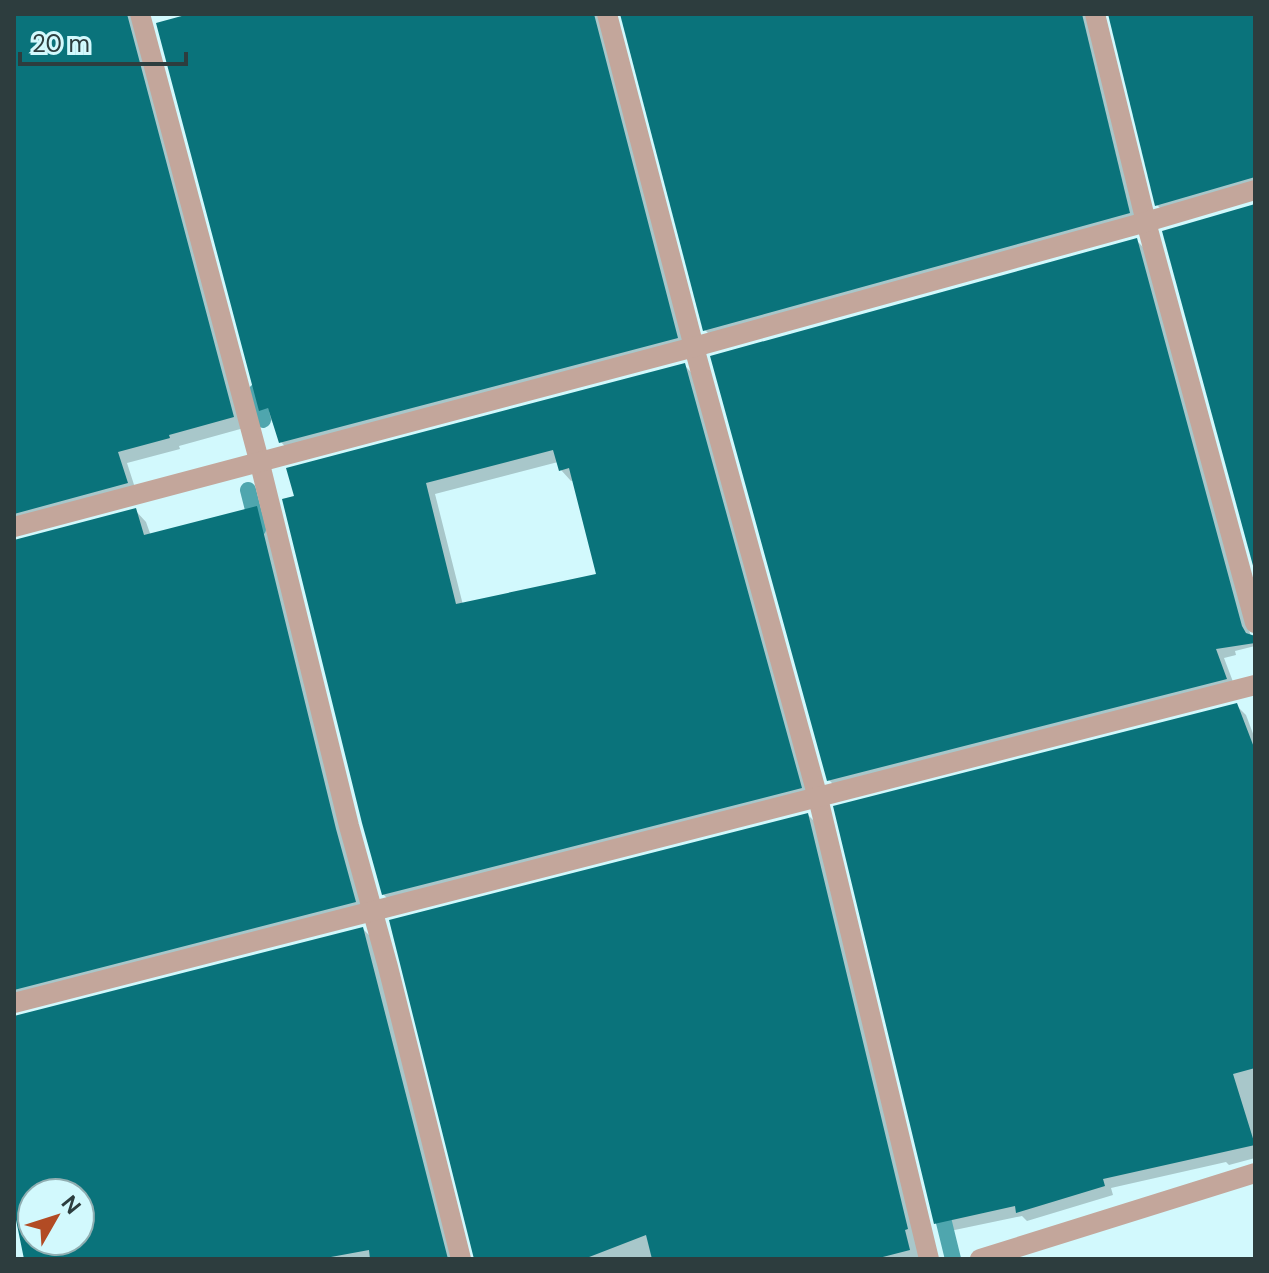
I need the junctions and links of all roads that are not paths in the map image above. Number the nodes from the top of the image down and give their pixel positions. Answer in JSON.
{"nodes":[{"id":1,"x":140,"y":14,"type":"edge"},
{"id":2,"x":607,"y":14,"type":"edge"},
{"id":3,"x":1095,"y":14,"type":"edge"},
{"id":4,"x":1255,"y":190,"type":"edge"},
{"id":5,"x":1146,"y":222,"type":"junction"},
{"id":6,"x":694,"y":347,"type":"junction"},
{"id":7,"x":260,"y":464,"type":"junction"},
{"id":8,"x":14,"y":527,"type":"edge"},
{"id":9,"x":1255,"y":623,"type":"edge"},
{"id":10,"x":1255,"y":685,"type":"edge"},
{"id":11,"x":818,"y":798,"type":"junction"},
{"id":12,"x":372,"y":911,"type":"junction"},
{"id":13,"x":14,"y":1003,"type":"edge"},
{"id":14,"x":1255,"y":1173,"type":"edge"},
{"id":15,"x":461,"y":1259,"type":"edge"},
{"id":16,"x":929,"y":1259,"type":"edge"},
{"id":17,"x":980,"y":1259,"type":"edge"}],
"edges":[{"from":1,"to":7,"type":"street"},
{"from":2,"to":6,"type":"street"},
{"from":3,"to":5,"type":"street"},
{"from":4,"to":5,"type":"street"},
{"from":5,"to":6,"type":"street"},
{"from":5,"to":9,"type":"street"},
{"from":6,"to":7,"type":"street"},
{"from":6,"to":11,"type":"street"},
{"from":7,"to":8,"type":"street"},
{"from":7,"to":12,"type":"street"},
{"from":10,"to":11,"type":"street"},
{"from":11,"to":12,"type":"street"},
{"from":11,"to":16,"type":"street"},
{"from":12,"to":13,"type":"street"},
{"from":12,"to":15,"type":"street"},
{"from":14,"to":17,"type":"street"}]}
